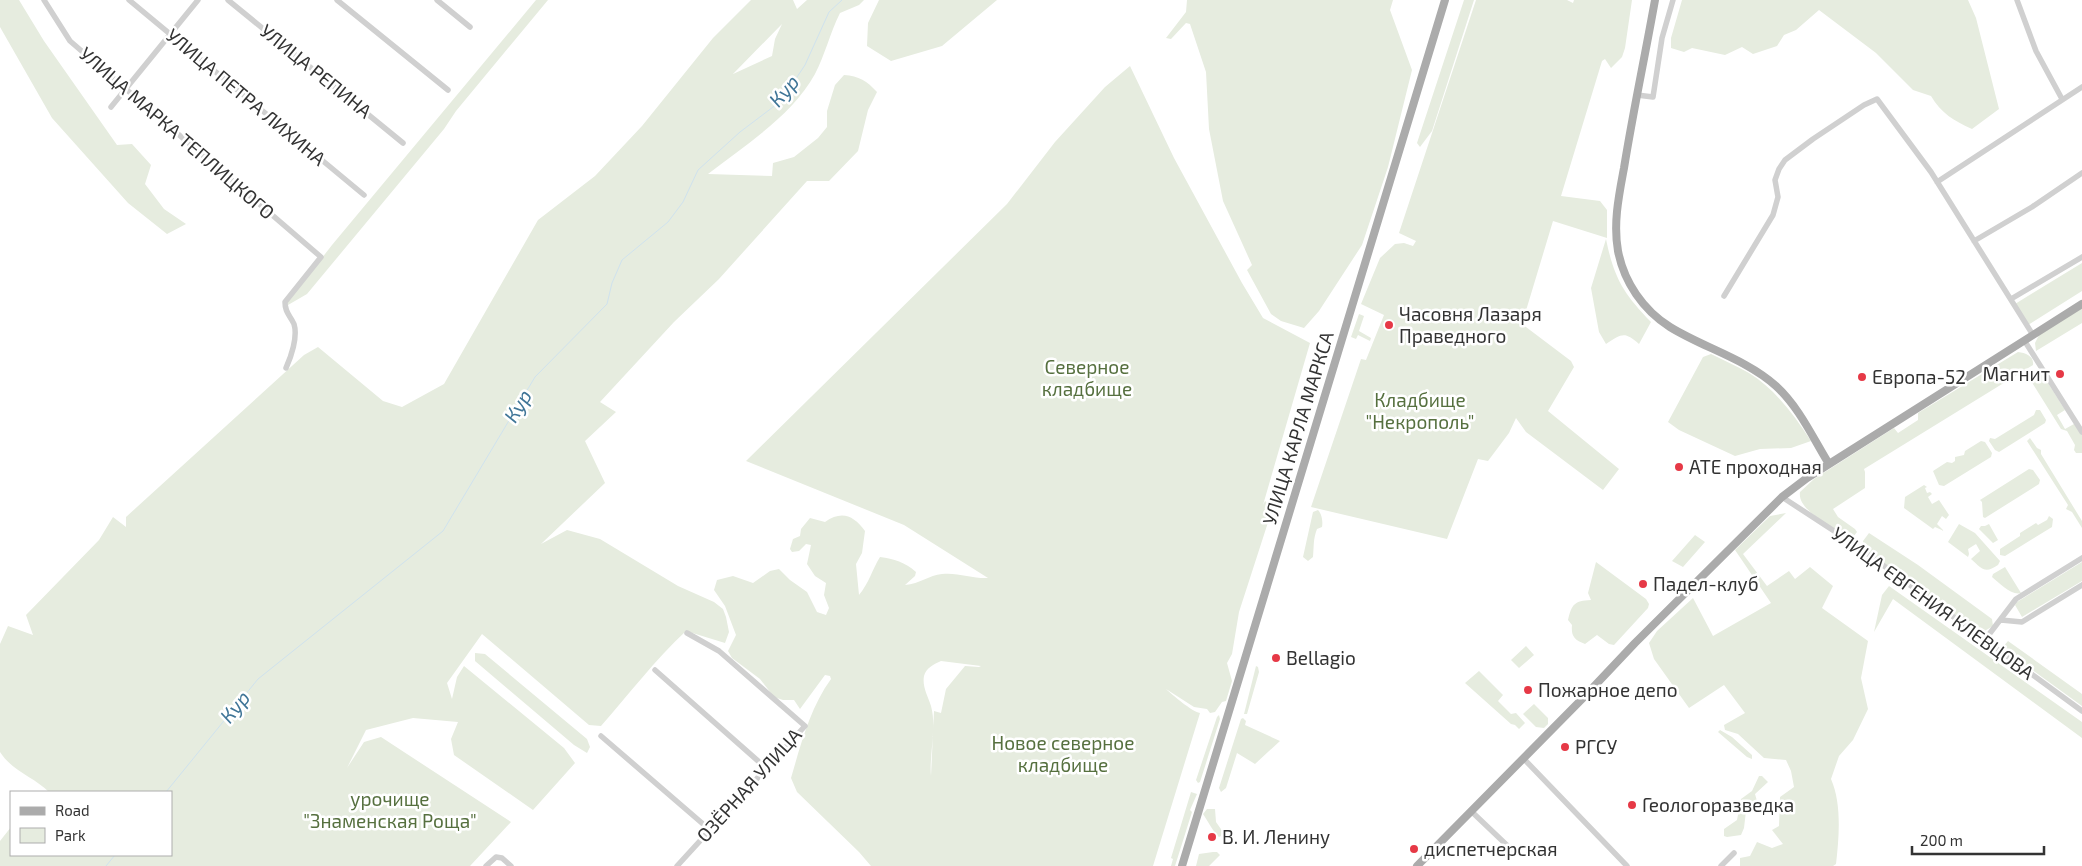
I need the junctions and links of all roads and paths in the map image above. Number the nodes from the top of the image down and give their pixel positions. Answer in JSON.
{"nodes":[{"id":1,"x":44,"y":0,"type":"edge"},
{"id":2,"x":129,"y":0,"type":"edge"},
{"id":3,"x":198,"y":0,"type":"edge"},
{"id":4,"x":228,"y":0,"type":"edge"},
{"id":5,"x":337,"y":0,"type":"edge"},
{"id":6,"x":437,"y":0,"type":"edge"},
{"id":7,"x":1445,"y":0,"type":"edge"},
{"id":8,"x":1655,"y":0,"type":"edge"},
{"id":9,"x":1673,"y":0,"type":"edge"},
{"id":10,"x":2017,"y":0,"type":"edge"},
{"id":11,"x":470,"y":27,"type":"dead end"},
{"id":12,"x":170,"y":34,"type":"junction"},
{"id":13,"x":2082,"y":87,"type":"edge"},
{"id":14,"x":126,"y":89,"type":"junction"},
{"id":15,"x":448,"y":90,"type":"dead end"},
{"id":16,"x":1637,"y":95,"type":"junction"},
{"id":17,"x":2062,"y":99,"type":"junction"},
{"id":18,"x":111,"y":107,"type":"dead end"},
{"id":19,"x":404,"y":143,"type":"dead end"},
{"id":20,"x":2082,"y":173,"type":"edge"},
{"id":21,"x":1937,"y":182,"type":"junction"},
{"id":22,"x":364,"y":195,"type":"dead end"},
{"id":23,"x":1974,"y":241,"type":"junction"},
{"id":24,"x":2082,"y":257,"type":"edge"},
{"id":25,"x":1724,"y":296,"type":"dead end"},
{"id":26,"x":2011,"y":299,"type":"junction"},
{"id":27,"x":2082,"y":304,"type":"edge"},
{"id":28,"x":2033,"y":335,"type":"junction"},
{"id":29,"x":2024,"y":340,"type":"junction"},
{"id":30,"x":286,"y":368,"type":"dead end"},
{"id":31,"x":2082,"y":432,"type":"edge"},
{"id":32,"x":1829,"y":464,"type":"junction"},
{"id":33,"x":1782,"y":497,"type":"junction"},
{"id":34,"x":2082,"y":558,"type":"edge"},
{"id":35,"x":2082,"y":585,"type":"edge"},
{"id":36,"x":2001,"y":620,"type":"junction"},
{"id":37,"x":687,"y":633,"type":"dead end"},
{"id":38,"x":1984,"y":641,"type":"junction"},
{"id":39,"x":655,"y":670,"type":"dead end"},
{"id":40,"x":2082,"y":711,"type":"edge"},
{"id":41,"x":600,"y":736,"type":"dead end"},
{"id":42,"x":1523,"y":758,"type":"junction"},
{"id":43,"x":766,"y":768,"type":"junction"},
{"id":44,"x":1471,"y":811,"type":"junction"},
{"id":45,"x":710,"y":830,"type":"junction"},
{"id":46,"x":1513,"y":851,"type":"dead end"},
{"id":47,"x":1734,"y":853,"type":"dead end"},
{"id":48,"x":486,"y":866,"type":"edge"},
{"id":49,"x":511,"y":866,"type":"edge"},
{"id":50,"x":677,"y":866,"type":"edge"},
{"id":51,"x":1182,"y":866,"type":"edge"},
{"id":52,"x":1417,"y":866,"type":"edge"},
{"id":53,"x":1627,"y":866,"type":"edge"},
{"id":54,"x":1721,"y":866,"type":"edge"}],
"edges":[{"from":1,"to":14,"type":"street","name":"УЛИЦА МАРКА ТЕПЛИЦКОГО"},
{"from":2,"to":12,"type":"street","name":"УЛИЦА ПЕТРА ЛИХИНА"},
{"from":3,"to":12,"type":"street"},
{"from":4,"to":19,"type":"street","name":"УЛИЦА РЕПИНА"},
{"from":5,"to":15,"type":"street"},
{"from":6,"to":11,"type":"street"},
{"from":7,"to":51,"type":"main road","name":"УЛИЦА КАРЛА МАРКСА"},
{"from":8,"to":16,"type":"main road"},
{"from":9,"to":16,"type":"street"},
{"from":10,"to":17,"type":"street"},
{"from":12,"to":14,"type":"street"},
{"from":12,"to":22,"type":"street","name":"УЛИЦА ПЕТРА ЛИХИНА"},
{"from":13,"to":17,"type":"street"},
{"from":14,"to":18,"type":"street"},
{"from":14,"to":30,"type":"street","name":"УЛИЦА МАРКА ТЕПЛИЦКОГО"},
{"from":16,"to":32,"type":"main road"},
{"from":17,"to":21,"type":"street"},
{"from":20,"to":23,"type":"street"},
{"from":21,"to":23,"type":"street"},
{"from":21,"to":25,"type":"street"},
{"from":23,"to":26,"type":"street"},
{"from":24,"to":26,"type":"street"},
{"from":26,"to":28,"type":"street"},
{"from":27,"to":28,"type":"main road"},
{"from":28,"to":29,"type":"main road"},
{"from":29,"to":31,"type":"street"},
{"from":29,"to":32,"type":"main road"},
{"from":32,"to":33,"type":"main road"},
{"from":33,"to":38,"type":"street","name":"УЛИЦА ЕВГЕНИЯ КЛЕВЦОВА"},
{"from":33,"to":42,"type":"main road"},
{"from":34,"to":36,"type":"street"},
{"from":35,"to":36,"type":"street"},
{"from":36,"to":38,"type":"street"},
{"from":37,"to":43,"type":"street","name":"ОЗЁРНАЯ УЛИЦА"},
{"from":38,"to":40,"type":"street","name":"УЛИЦА ЕВГЕНИЯ КЛЕВЦОВА"},
{"from":39,"to":43,"type":"street"},
{"from":41,"to":45,"type":"street"},
{"from":42,"to":44,"type":"main road"},
{"from":42,"to":53,"type":"street"},
{"from":43,"to":45,"type":"street","name":"ОЗЁРНАЯ УЛИЦА"},
{"from":44,"to":46,"type":"street"},
{"from":44,"to":52,"type":"main road"},
{"from":45,"to":50,"type":"street","name":"ОЗЁРНАЯ УЛИЦА"},
{"from":47,"to":54,"type":"street"},
{"from":48,"to":49,"type":"street"}]}
